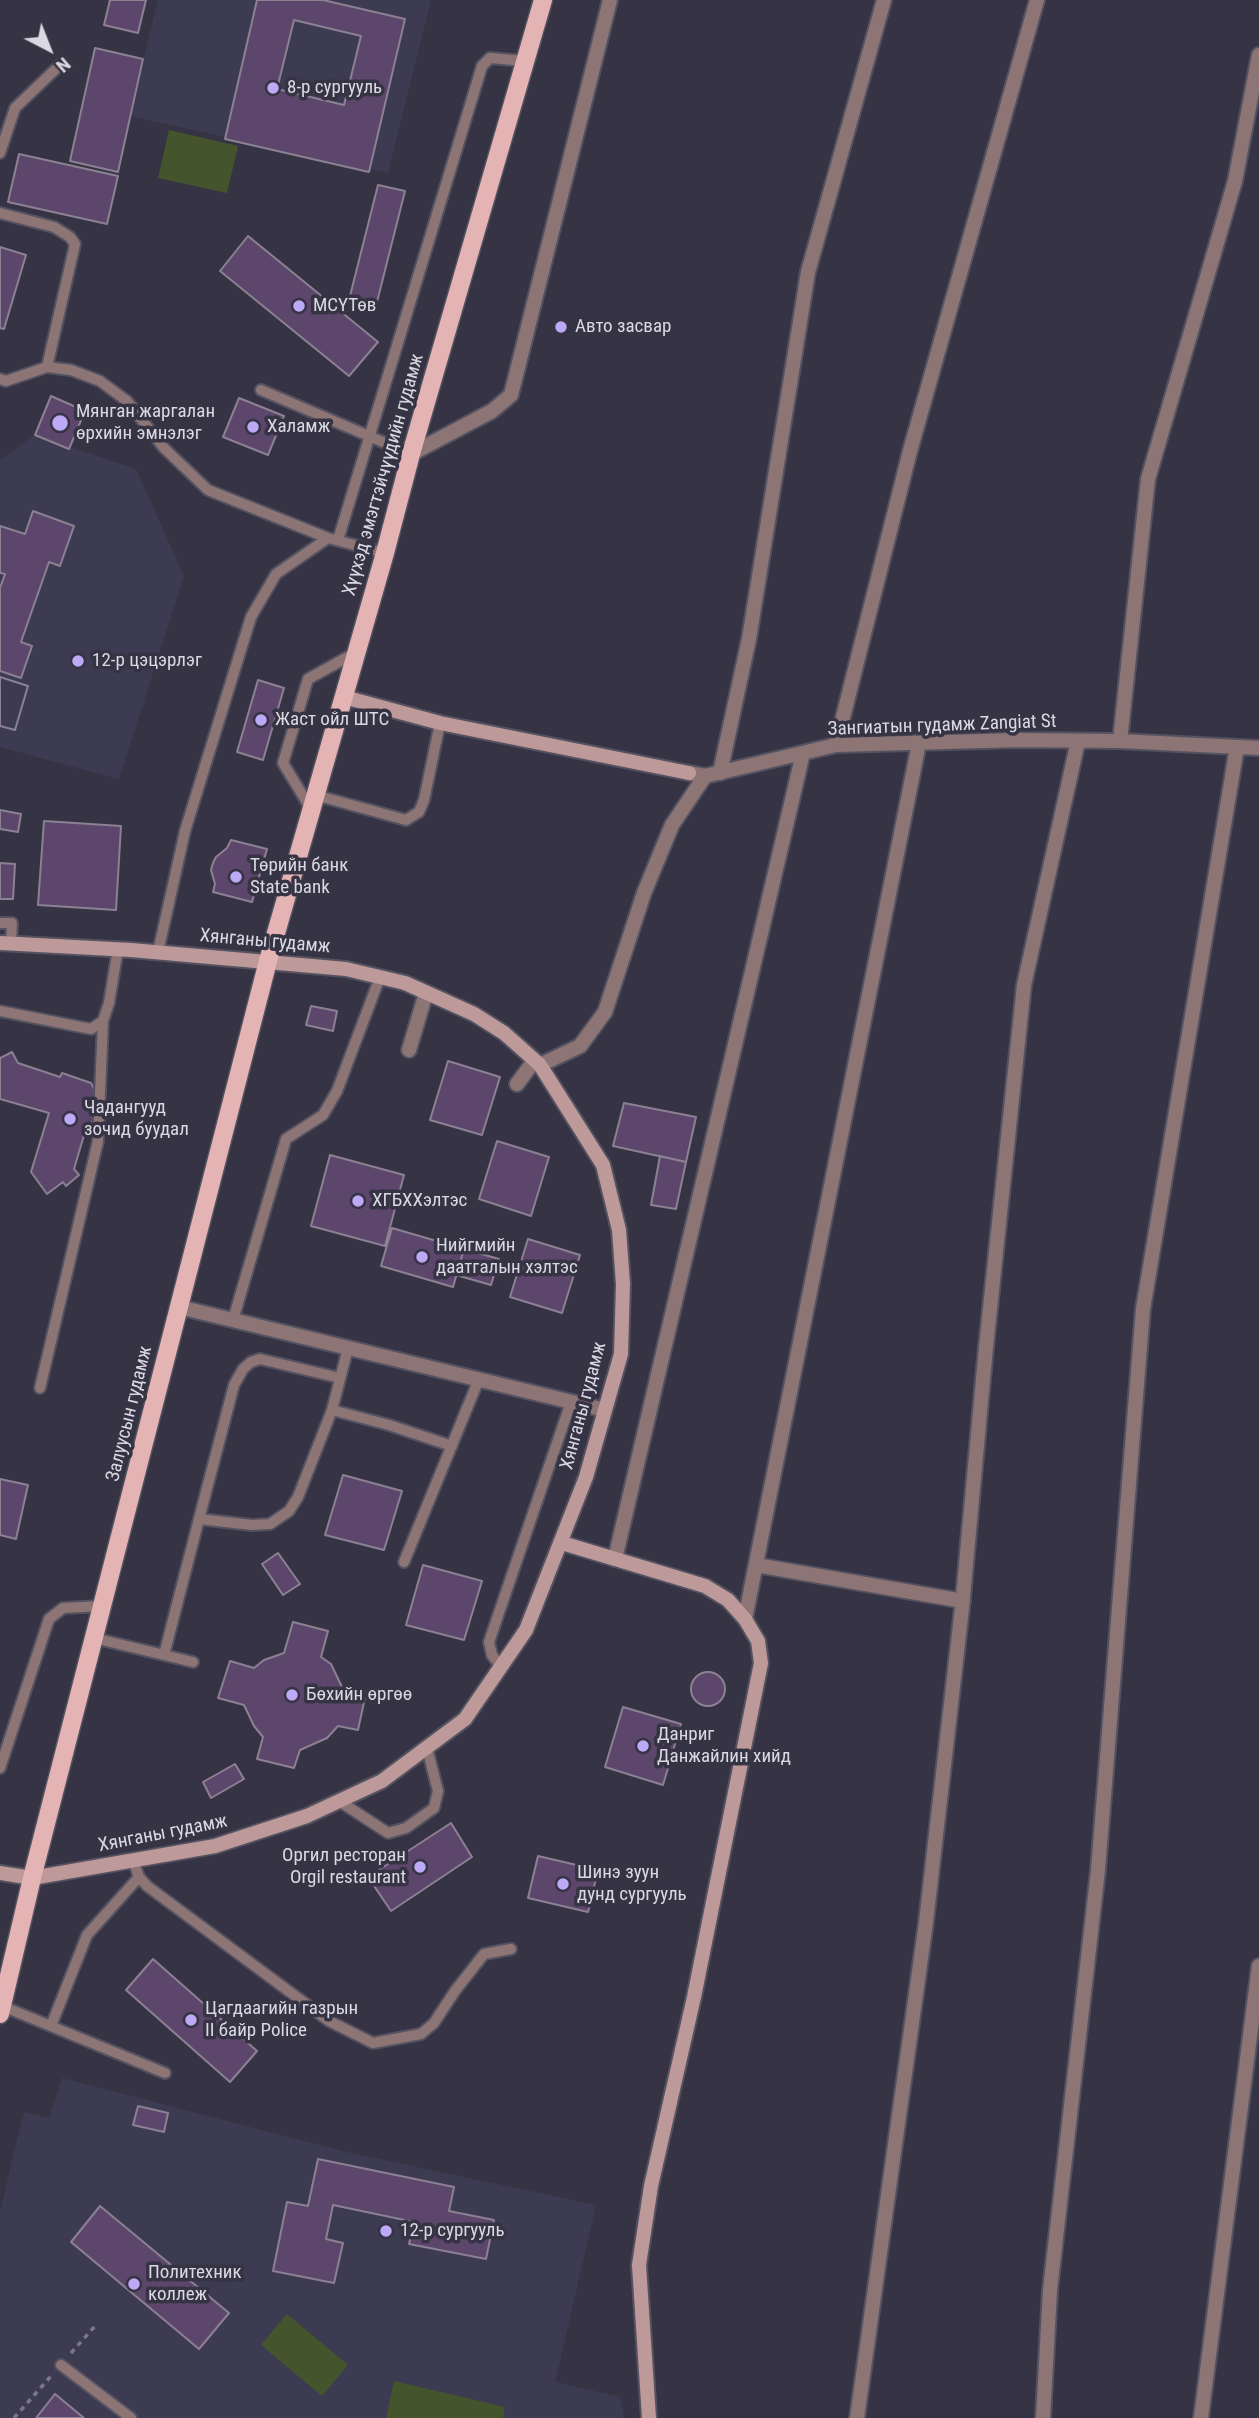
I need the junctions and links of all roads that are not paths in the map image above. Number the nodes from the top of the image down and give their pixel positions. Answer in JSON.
{"nodes":[{"id":1,"x":543,"y":0,"type":"edge"},
{"id":2,"x":610,"y":0,"type":"edge"},
{"id":3,"x":884,"y":0,"type":"edge"},
{"id":4,"x":1037,"y":0,"type":"edge"},
{"id":5,"x":1259,"y":55,"type":"edge"},
{"id":6,"x":525,"y":61,"type":"junction"},
{"id":7,"x":61,"y":64,"type":"dead end"},
{"id":8,"x":0,"y":153,"type":"edge"},
{"id":9,"x":0,"y":213,"type":"edge"},
{"id":10,"x":47,"y":367,"type":"junction"},
{"id":11,"x":0,"y":379,"type":"edge"},
{"id":12,"x":261,"y":390,"type":"dead end"},
{"id":13,"x":370,"y":437,"type":"junction"},
{"id":14,"x":411,"y":454,"type":"junction"},
{"id":15,"x":333,"y":539,"type":"junction"},
{"id":16,"x":385,"y":553,"type":"junction"},
{"id":17,"x":355,"y":653,"type":"junction"},
{"id":18,"x":344,"y":697,"type":"junction"},
{"id":19,"x":440,"y":723,"type":"junction"},
{"id":20,"x":1078,"y":741,"type":"junction"},
{"id":21,"x":1121,"y":741,"type":"junction"},
{"id":22,"x":919,"y":743,"type":"junction"},
{"id":23,"x":836,"y":745,"type":"junction"},
{"id":24,"x":1237,"y":747,"type":"junction"},
{"id":25,"x":1259,"y":748,"type":"edge"},
{"id":26,"x":803,"y":753,"type":"junction"},
{"id":27,"x":720,"y":772,"type":"junction"},
{"id":28,"x":689,"y":773,"type":"joint"},
{"id":29,"x":705,"y":776,"type":"junction"},
{"id":30,"x":313,"y":802,"type":"junction"},
{"id":31,"x":0,"y":923,"type":"edge"},
{"id":32,"x":5,"y":944,"type":"edge"},
{"id":33,"x":118,"y":949,"type":"junction"},
{"id":34,"x":158,"y":952,"type":"junction"},
{"id":35,"x":268,"y":961,"type":"junction"},
{"id":36,"x":380,"y":977,"type":"junction"},
{"id":37,"x":426,"y":993,"type":"junction"},
{"id":38,"x":0,"y":1011,"type":"edge"},
{"id":39,"x":103,"y":1021,"type":"junction"},
{"id":40,"x":409,"y":1050,"type":"dead end"},
{"id":41,"x":537,"y":1063,"type":"junction"},
{"id":42,"x":516,"y":1084,"type":"dead end"},
{"id":43,"x":179,"y":1307,"type":"junction"},
{"id":44,"x":233,"y":1320,"type":"junction"},
{"id":45,"x":348,"y":1348,"type":"junction"},
{"id":46,"x":340,"y":1378,"type":"junction"},
{"id":47,"x":480,"y":1379,"type":"junction"},
{"id":48,"x":40,"y":1388,"type":"dead end"},
{"id":49,"x":571,"y":1402,"type":"junction"},
{"id":50,"x":332,"y":1410,"type":"junction"},
{"id":51,"x":605,"y":1410,"type":"junction"},
{"id":52,"x":452,"y":1446,"type":"junction"},
{"id":53,"x":199,"y":1519,"type":"junction"},
{"id":54,"x":562,"y":1542,"type":"junction"},
{"id":55,"x":615,"y":1559,"type":"junction"},
{"id":56,"x":404,"y":1562,"type":"dead end"},
{"id":57,"x":756,"y":1564,"type":"junction"},
{"id":58,"x":963,"y":1601,"type":"junction"},
{"id":59,"x":102,"y":1606,"type":"junction"},
{"id":60,"x":746,"y":1619,"type":"junction"},
{"id":61,"x":93,"y":1638,"type":"junction"},
{"id":62,"x":164,"y":1655,"type":"junction"},
{"id":63,"x":193,"y":1662,"type":"dead end"},
{"id":64,"x":501,"y":1667,"type":"junction"},
{"id":65,"x":427,"y":1748,"type":"junction"},
{"id":66,"x":0,"y":1768,"type":"edge"},
{"id":67,"x":339,"y":1801,"type":"junction"},
{"id":68,"x":134,"y":1860,"type":"junction"},
{"id":69,"x":0,"y":1873,"type":"edge"},
{"id":70,"x":139,"y":1877,"type":"junction"},
{"id":71,"x":32,"y":1878,"type":"junction"},
{"id":72,"x":511,"y":1949,"type":"dead end"},
{"id":73,"x":1259,"y":1966,"type":"edge"},
{"id":74,"x":1,"y":2010,"type":"edge"},
{"id":75,"x":51,"y":2026,"type":"junction"},
{"id":76,"x":165,"y":2073,"type":"dead end"},
{"id":77,"x":61,"y":2365,"type":"dead end"},
{"id":78,"x":131,"y":2418,"type":"edge"},
{"id":79,"x":649,"y":2418,"type":"edge"},
{"id":80,"x":857,"y":2418,"type":"edge"},
{"id":81,"x":1043,"y":2418,"type":"edge"},
{"id":82,"x":1201,"y":2418,"type":"edge"}],
"edges":[{"from":1,"to":6,"type":"main road","name":"Хүүхэд эмэгтэйчүүдийн гудамж"},
{"from":2,"to":14,"type":"street"},
{"from":3,"to":27,"type":"street"},
{"from":4,"to":23,"type":"street"},
{"from":5,"to":21,"type":"street"},
{"from":6,"to":13,"type":"lane"},
{"from":6,"to":14,"type":"main road","name":"Хүүхэд эмэгтэйчүүдийн гудамж"},
{"from":7,"to":8,"type":"lane"},
{"from":9,"to":10,"type":"lane"},
{"from":10,"to":11,"type":"lane"},
{"from":10,"to":15,"type":"lane"},
{"from":12,"to":13,"type":"lane"},
{"from":13,"to":14,"type":"lane"},
{"from":13,"to":15,"type":"lane"},
{"from":14,"to":16,"type":"main road","name":"Хүүхэд эмэгтэйчүүдийн гудамж"},
{"from":15,"to":16,"type":"lane"},
{"from":15,"to":34,"type":"lane"},
{"from":16,"to":17,"type":"main road","name":"Хүүхэд эмэгтэйчүүдийн гудамж"},
{"from":17,"to":18,"type":"main road","name":"Хүүхэд эмэгтэйчүүдийн гудамж"},
{"from":17,"to":30,"type":"lane"},
{"from":18,"to":19,"type":"main road","name":"Зангиатын гудамж Zangiat St"},
{"from":18,"to":30,"type":"main road","name":"Хүүхэд эмэгтэйчүүдийн гудамж"},
{"from":19,"to":28,"type":"main road","name":"Зангиатын гудамж Zangiat St"},
{"from":19,"to":30,"type":"lane"},
{"from":20,"to":21,"type":"street","name":"Зангиатын гудамж Zangiat St"},
{"from":20,"to":22,"type":"street","name":"Зангиатын гудамж Zangiat St"},
{"from":20,"to":58,"type":"street"},
{"from":21,"to":24,"type":"street","name":"Зангиатын гудамж Zangiat St"},
{"from":22,"to":23,"type":"street","name":"Зангиатын гудамж Zangiat St"},
{"from":22,"to":57,"type":"street"},
{"from":23,"to":26,"type":"street","name":"Зангиатын гудамж Zangiat St"},
{"from":24,"to":25,"type":"street","name":"Зангиатын гудамж Zangiat St"},
{"from":24,"to":81,"type":"street"},
{"from":26,"to":27,"type":"street","name":"Зангиатын гудамж Zangiat St"},
{"from":26,"to":55,"type":"street"},
{"from":27,"to":29,"type":"street","name":"Зангиатын гудамж Zangiat St"},
{"from":28,"to":29,"type":"street","name":"Зангиатын гудамж Zangiat St"},
{"from":29,"to":41,"type":"street"},
{"from":30,"to":35,"type":"main road","name":"Хүүхэд эмэгтэйчүүдийн гудамж"},
{"from":31,"to":32,"type":"lane"},
{"from":32,"to":33,"type":"main road","name":"Хянганы гудамж"},
{"from":33,"to":34,"type":"main road","name":"Хянганы гудамж"},
{"from":33,"to":39,"type":"lane"},
{"from":34,"to":35,"type":"main road","name":"Хянганы гудамж"},
{"from":35,"to":36,"type":"main road","name":"Хянганы гудамж"},
{"from":35,"to":43,"type":"main road","name":"Залуусын гудамж"},
{"from":36,"to":37,"type":"main road","name":"Хянганы гудамж"},
{"from":36,"to":44,"type":"lane"},
{"from":37,"to":40,"type":"street"},
{"from":37,"to":41,"type":"main road","name":"Хянганы гудамж"},
{"from":38,"to":39,"type":"lane"},
{"from":39,"to":48,"type":"lane"},
{"from":41,"to":42,"type":"street"},
{"from":41,"to":51,"type":"main road","name":"Хянганы гудамж"},
{"from":43,"to":44,"type":"street"},
{"from":43,"to":59,"type":"main road","name":"Залуусын гудамж"},
{"from":44,"to":45,"type":"street"},
{"from":45,"to":46,"type":"lane"},
{"from":45,"to":47,"type":"street"},
{"from":46,"to":50,"type":"lane"},
{"from":46,"to":53,"type":"lane"},
{"from":47,"to":49,"type":"street"},
{"from":47,"to":52,"type":"lane"},
{"from":49,"to":51,"type":"street"},
{"from":49,"to":64,"type":"lane"},
{"from":50,"to":52,"type":"lane"},
{"from":50,"to":53,"type":"lane"},
{"from":51,"to":54,"type":"main road","name":"Хянганы гудамж"},
{"from":52,"to":56,"type":"lane"},
{"from":53,"to":62,"type":"lane"},
{"from":54,"to":55,"type":"main road"},
{"from":54,"to":64,"type":"main road","name":"Хянганы гудамж"},
{"from":55,"to":60,"type":"main road"},
{"from":57,"to":58,"type":"street"},
{"from":57,"to":60,"type":"street"},
{"from":58,"to":80,"type":"street"},
{"from":59,"to":61,"type":"main road","name":"Залуусын гудамж"},
{"from":59,"to":66,"type":"lane"},
{"from":60,"to":79,"type":"main road"},
{"from":61,"to":62,"type":"lane"},
{"from":61,"to":71,"type":"main road","name":"Залуусын гудамж"},
{"from":62,"to":63,"type":"lane"},
{"from":64,"to":65,"type":"main road","name":"Хянганы гудамж"},
{"from":65,"to":67,"type":"main road","name":"Хянганы гудамж"},
{"from":65,"to":67,"type":"lane"},
{"from":67,"to":68,"type":"main road","name":"Хянганы гудамж"},
{"from":68,"to":70,"type":"lane"},
{"from":68,"to":71,"type":"main road","name":"Хянганы гудамж"},
{"from":69,"to":71,"type":"main road","name":"Хянганы гудамж"},
{"from":70,"to":72,"type":"lane"},
{"from":70,"to":75,"type":"lane"},
{"from":71,"to":74,"type":"main road","name":"Залуусын гудамж"},
{"from":73,"to":82,"type":"street"},
{"from":74,"to":75,"type":"lane"},
{"from":75,"to":76,"type":"lane"},
{"from":77,"to":78,"type":"lane"}]}
